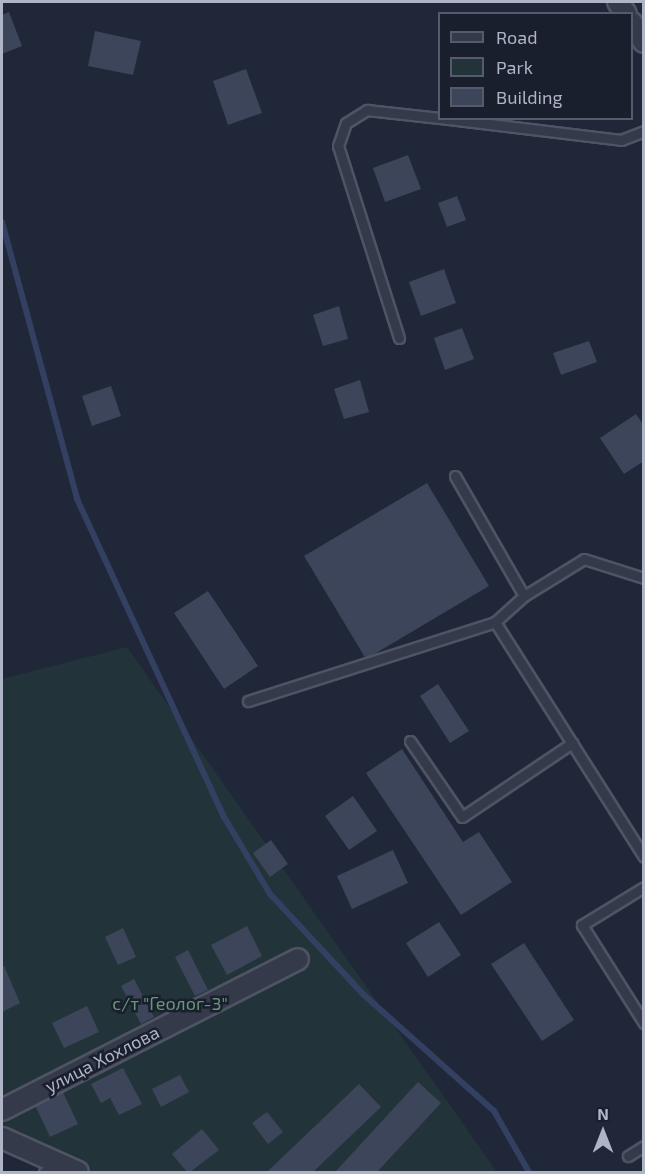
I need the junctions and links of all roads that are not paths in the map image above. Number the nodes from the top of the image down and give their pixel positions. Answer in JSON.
{"nodes":[{"id":1,"x":633,"y":25,"type":"edge"},
{"id":2,"x":644,"y":42,"type":"edge"},
{"id":3,"x":438,"y":118,"type":"edge"},
{"id":4,"x":456,"y":120,"type":"edge"},
{"id":5,"x":644,"y":131,"type":"edge"},
{"id":6,"x":399,"y":338,"type":"dead end"},
{"id":7,"x":455,"y":476,"type":"dead end"},
{"id":8,"x":644,"y":578,"type":"edge"},
{"id":9,"x":524,"y":596,"type":"junction"},
{"id":10,"x":495,"y":622,"type":"junction"},
{"id":11,"x":248,"y":701,"type":"dead end"},
{"id":12,"x":410,"y":741,"type":"dead end"},
{"id":13,"x":572,"y":743,"type":"junction"},
{"id":14,"x":644,"y":857,"type":"edge"},
{"id":15,"x":644,"y":887,"type":"edge"},
{"id":16,"x":298,"y":959,"type":"dead end"},
{"id":17,"x":644,"y":1023,"type":"edge"},
{"id":18,"x":2,"y":1110,"type":"edge"},
{"id":19,"x":2,"y":1138,"type":"edge"},
{"id":20,"x":644,"y":1146,"type":"edge"},
{"id":21,"x":628,"y":1156,"type":"dead end"},
{"id":22,"x":71,"y":1169,"type":"edge"},
{"id":23,"x":44,"y":1173,"type":"edge"}],
"edges":[{"from":1,"to":2,"type":"street"},
{"from":3,"to":6,"type":"lane"},
{"from":4,"to":5,"type":"lane"},
{"from":7,"to":9,"type":"lane"},
{"from":8,"to":9,"type":"lane"},
{"from":9,"to":10,"type":"lane"},
{"from":10,"to":11,"type":"lane"},
{"from":10,"to":13,"type":"lane"},
{"from":12,"to":13,"type":"lane"},
{"from":13,"to":14,"type":"lane"},
{"from":15,"to":17,"type":"lane"},
{"from":16,"to":18,"type":"street","name":"улица Хохлова"},
{"from":19,"to":22,"type":"street"},
{"from":20,"to":21,"type":"lane"},
{"from":22,"to":23,"type":"lane"}]}
